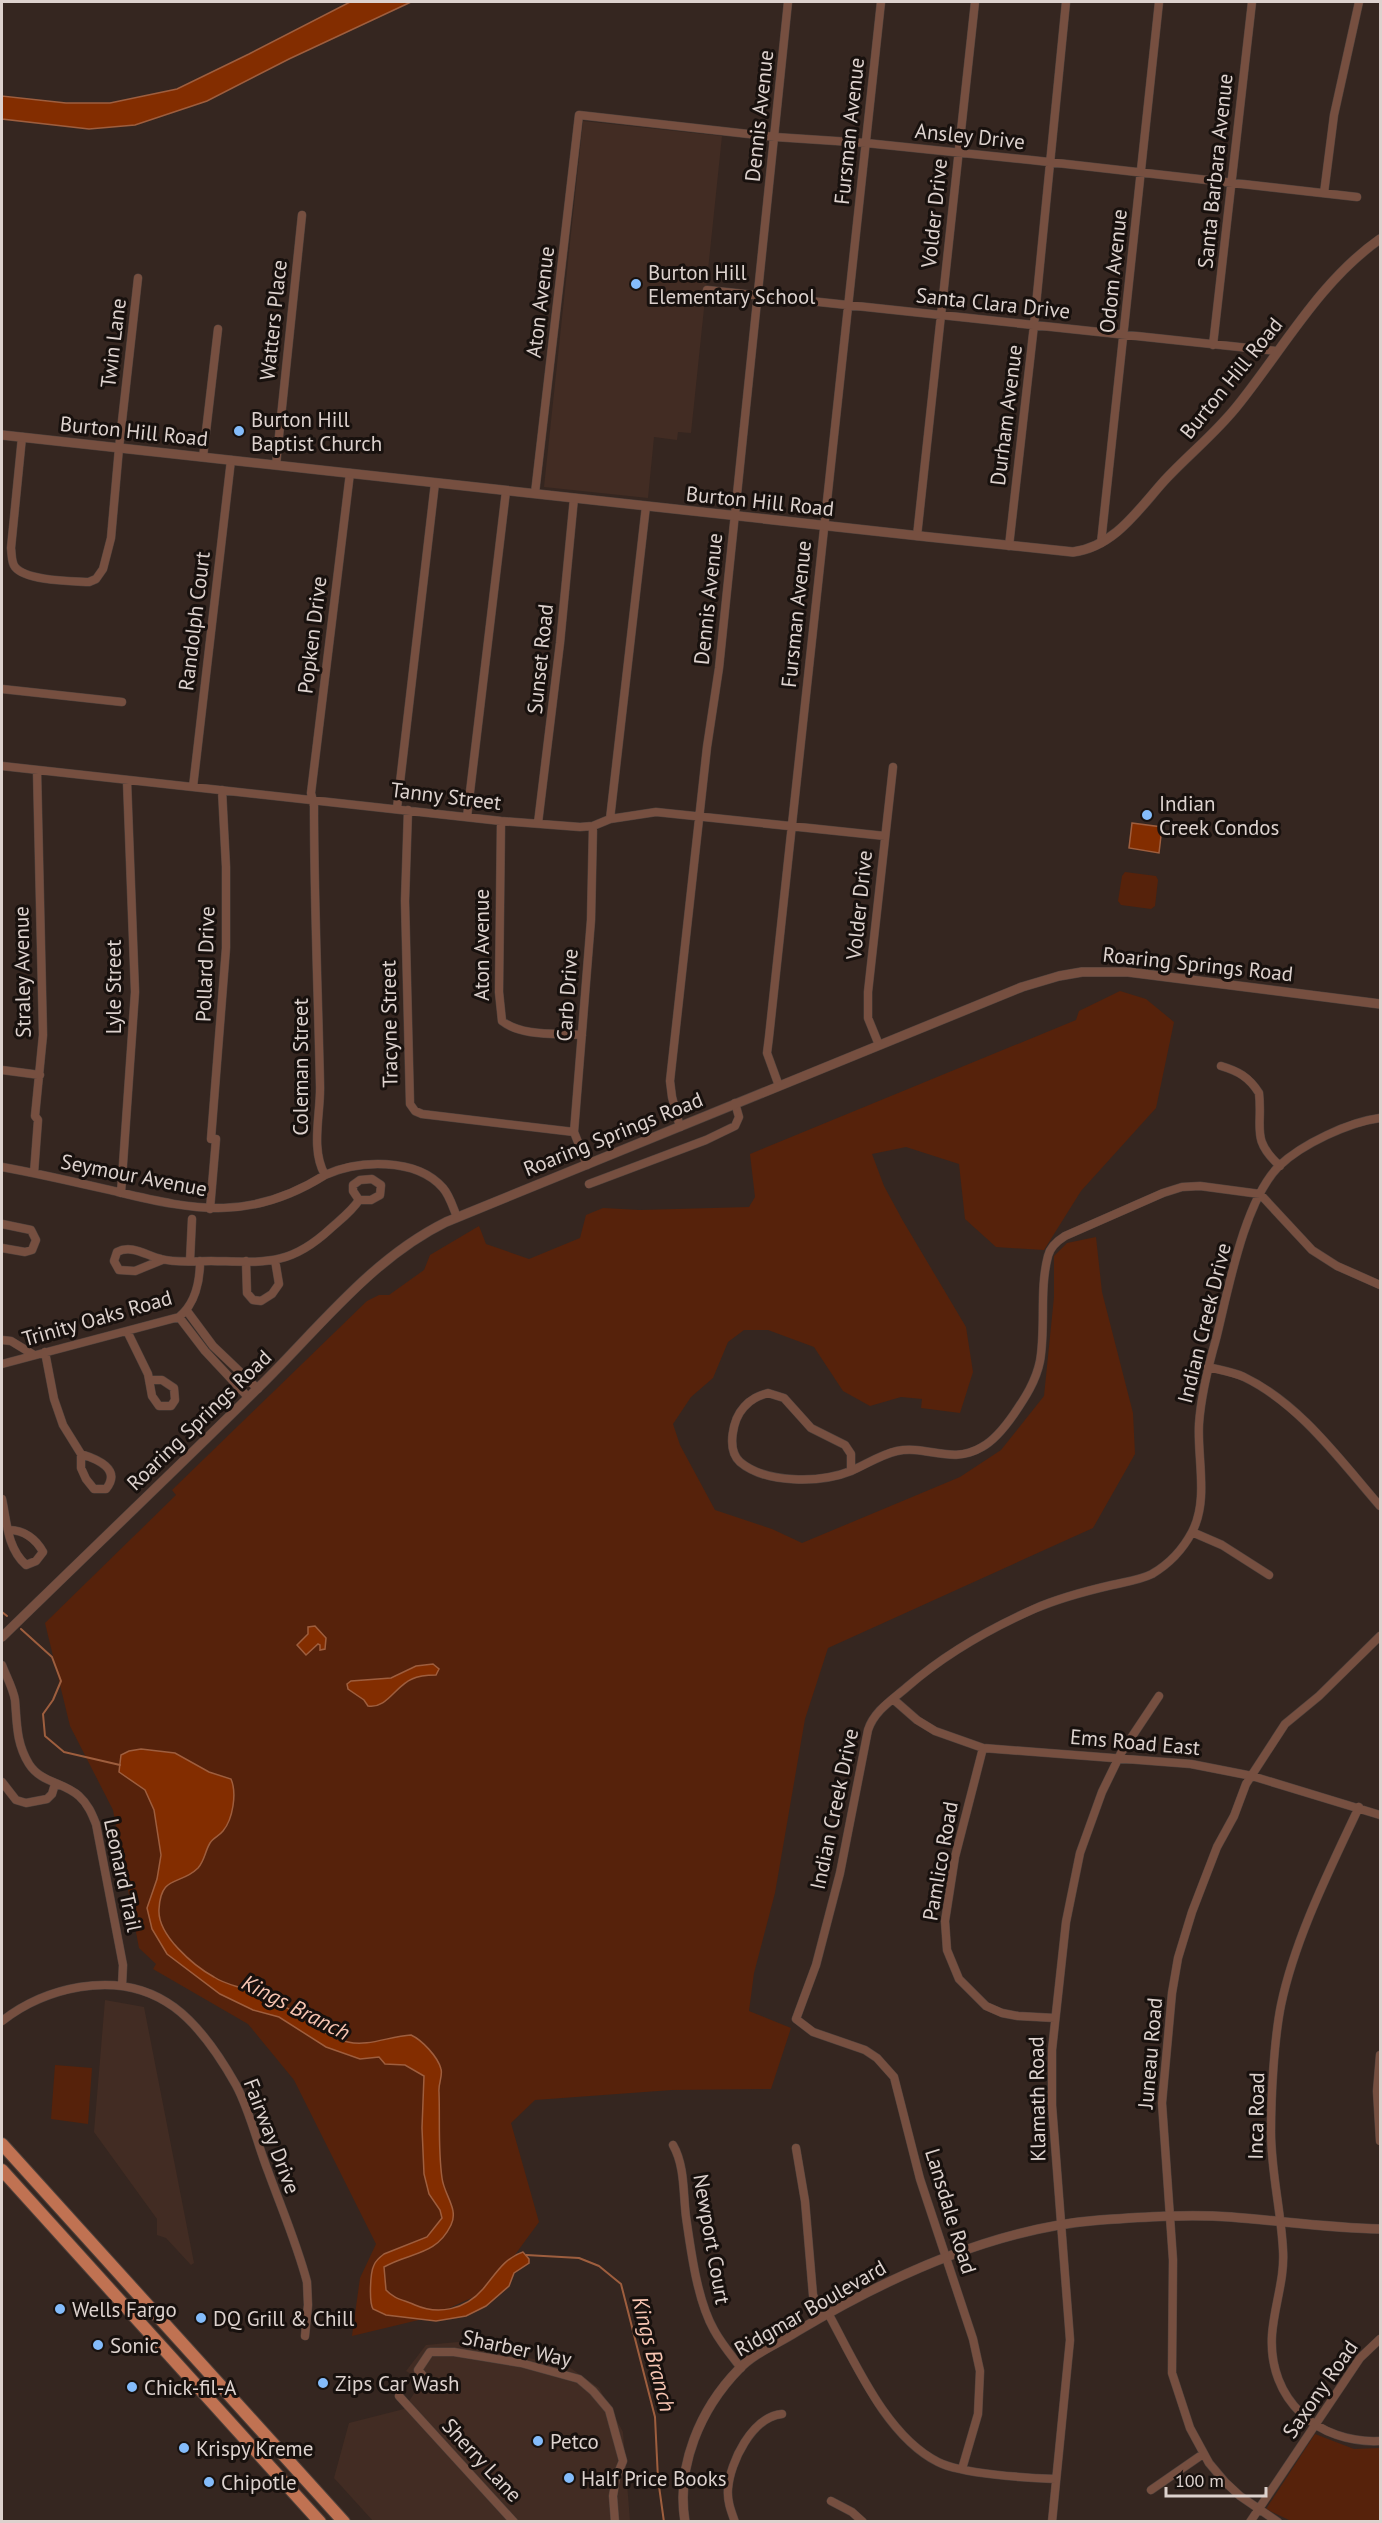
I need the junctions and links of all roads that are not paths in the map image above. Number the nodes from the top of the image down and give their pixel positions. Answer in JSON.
{"nodes":[{"id":1,"x":788,"y":2,"type":"edge"},
{"id":2,"x":881,"y":2,"type":"edge"},
{"id":3,"x":975,"y":2,"type":"edge"},
{"id":4,"x":1066,"y":2,"type":"edge"},
{"id":5,"x":1159,"y":2,"type":"edge"},
{"id":6,"x":1252,"y":2,"type":"edge"},
{"id":7,"x":1359,"y":2,"type":"edge"},
{"id":8,"x":579,"y":115,"type":"joint"},
{"id":9,"x":775,"y":137,"type":"junction"},
{"id":10,"x":866,"y":143,"type":"junction"},
{"id":11,"x":959,"y":153,"type":"junction"},
{"id":12,"x":1050,"y":163,"type":"junction"},
{"id":13,"x":1141,"y":173,"type":"junction"},
{"id":14,"x":1233,"y":183,"type":"junction"},
{"id":15,"x":1324,"y":193,"type":"junction"},
{"id":16,"x":1357,"y":197,"type":"dead end"},
{"id":17,"x":302,"y":214,"type":"dead end"},
{"id":18,"x":1380,"y":239,"type":"edge"},
{"id":19,"x":138,"y":278,"type":"dead end"},
{"id":20,"x":707,"y":290,"type":"dead end"},
{"id":21,"x":758,"y":296,"type":"junction"},
{"id":22,"x":848,"y":305,"type":"junction"},
{"id":23,"x":941,"y":315,"type":"junction"},
{"id":24,"x":1034,"y":325,"type":"junction"},
{"id":25,"x":218,"y":329,"type":"dead end"},
{"id":26,"x":1124,"y":335,"type":"junction"},
{"id":27,"x":1213,"y":345,"type":"junction"},
{"id":28,"x":1276,"y":351,"type":"junction"},
{"id":29,"x":2,"y":435,"type":"edge"},
{"id":30,"x":22,"y":437,"type":"junction"},
{"id":31,"x":119,"y":448,"type":"junction"},
{"id":32,"x":203,"y":457,"type":"junction"},
{"id":33,"x":231,"y":460,"type":"junction"},
{"id":34,"x":276,"y":465,"type":"junction"},
{"id":35,"x":350,"y":473,"type":"junction"},
{"id":36,"x":435,"y":483,"type":"junction"},
{"id":37,"x":506,"y":491,"type":"junction"},
{"id":38,"x":535,"y":493,"type":"junction"},
{"id":39,"x":574,"y":498,"type":"junction"},
{"id":40,"x":645,"y":506,"type":"junction"},
{"id":41,"x":734,"y":516,"type":"junction"},
{"id":42,"x":824,"y":526,"type":"junction"},
{"id":43,"x":917,"y":536,"type":"junction"},
{"id":44,"x":1101,"y":543,"type":"junction"},
{"id":45,"x":1009,"y":546,"type":"junction"},
{"id":46,"x":2,"y":690,"type":"edge"},
{"id":47,"x":122,"y":702,"type":"dead end"},
{"id":48,"x":2,"y":766,"type":"edge"},
{"id":49,"x":892,"y":766,"type":"dead end"},
{"id":50,"x":37,"y":770,"type":"junction"},
{"id":51,"x":127,"y":781,"type":"junction"},
{"id":52,"x":193,"y":787,"type":"junction"},
{"id":53,"x":222,"y":790,"type":"junction"},
{"id":54,"x":313,"y":801,"type":"junction"},
{"id":55,"x":397,"y":808,"type":"junction"},
{"id":56,"x":408,"y":810,"type":"junction"},
{"id":57,"x":700,"y":816,"type":"junction"},
{"id":58,"x":467,"y":817,"type":"junction"},
{"id":59,"x":610,"y":819,"type":"junction"},
{"id":60,"x":501,"y":821,"type":"junction"},
{"id":61,"x":538,"y":823,"type":"junction"},
{"id":62,"x":593,"y":826,"type":"junction"},
{"id":63,"x":791,"y":826,"type":"junction"},
{"id":64,"x":885,"y":836,"type":"junction"},
{"id":65,"x":1380,"y":1004,"type":"edge"},
{"id":66,"x":582,"y":1035,"type":"junction"},
{"id":67,"x":879,"y":1045,"type":"junction"},
{"id":68,"x":1221,"y":1066,"type":"dead end"},
{"id":69,"x":2,"y":1070,"type":"edge"},
{"id":70,"x":40,"y":1075,"type":"junction"},
{"id":71,"x":779,"y":1086,"type":"junction"},
{"id":72,"x":735,"y":1103,"type":"junction"},
{"id":73,"x":1380,"y":1118,"type":"edge"},
{"id":74,"x":680,"y":1127,"type":"junction"},
{"id":75,"x":574,"y":1132,"type":"junction"},
{"id":76,"x":359,"y":1165,"type":"junction"},
{"id":77,"x":587,"y":1165,"type":"junction"},
{"id":78,"x":1280,"y":1166,"type":"junction"},
{"id":79,"x":2,"y":1167,"type":"edge"},
{"id":80,"x":34,"y":1173,"type":"junction"},
{"id":81,"x":325,"y":1175,"type":"junction"},
{"id":82,"x":360,"y":1179,"type":"junction"},
{"id":83,"x":589,"y":1184,"type":"dead end"},
{"id":84,"x":121,"y":1193,"type":"junction"},
{"id":85,"x":1260,"y":1194,"type":"junction"},
{"id":86,"x":359,"y":1200,"type":"junction"},
{"id":87,"x":210,"y":1209,"type":"junction"},
{"id":88,"x":456,"y":1217,"type":"junction"},
{"id":89,"x":192,"y":1219,"type":"dead end"},
{"id":90,"x":2,"y":1224,"type":"edge"},
{"id":91,"x":2,"y":1248,"type":"edge"},
{"id":92,"x":162,"y":1260,"type":"junction"},
{"id":93,"x":275,"y":1260,"type":"junction"},
{"id":94,"x":190,"y":1261,"type":"junction"},
{"id":95,"x":200,"y":1261,"type":"junction"},
{"id":96,"x":246,"y":1262,"type":"junction"},
{"id":97,"x":1380,"y":1285,"type":"edge"},
{"id":98,"x":187,"y":1311,"type":"junction"},
{"id":99,"x":179,"y":1317,"type":"junction"},
{"id":100,"x":127,"y":1331,"type":"junction"},
{"id":101,"x":2,"y":1340,"type":"edge"},
{"id":102,"x":45,"y":1352,"type":"junction"},
{"id":103,"x":34,"y":1355,"type":"junction"},
{"id":104,"x":2,"y":1364,"type":"edge"},
{"id":105,"x":1208,"y":1367,"type":"junction"},
{"id":106,"x":149,"y":1380,"type":"dead end"},
{"id":107,"x":258,"y":1389,"type":"junction"},
{"id":108,"x":248,"y":1397,"type":"junction"},
{"id":109,"x":81,"y":1454,"type":"junction"},
{"id":110,"x":851,"y":1471,"type":"junction"},
{"id":111,"x":2,"y":1498,"type":"edge"},
{"id":112,"x":1380,"y":1506,"type":"edge"},
{"id":113,"x":9,"y":1530,"type":"junction"},
{"id":114,"x":1192,"y":1532,"type":"junction"},
{"id":115,"x":1269,"y":1575,"type":"dead end"},
{"id":116,"x":1380,"y":1636,"type":"edge"},
{"id":117,"x":2,"y":1637,"type":"edge"},
{"id":118,"x":2,"y":1668,"type":"edge"},
{"id":119,"x":1159,"y":1696,"type":"dead end"},
{"id":120,"x":893,"y":1699,"type":"junction"},
{"id":121,"x":983,"y":1748,"type":"junction"},
{"id":122,"x":1118,"y":1758,"type":"junction"},
{"id":123,"x":1252,"y":1776,"type":"junction"},
{"id":124,"x":2,"y":1782,"type":"edge"},
{"id":125,"x":55,"y":1784,"type":"junction"},
{"id":126,"x":1359,"y":1807,"type":"junction"},
{"id":127,"x":1380,"y":1815,"type":"edge"},
{"id":128,"x":122,"y":1986,"type":"junction"},
{"id":129,"x":1055,"y":2018,"type":"junction"},
{"id":130,"x":796,"y":2019,"type":"joint"},
{"id":131,"x":2,"y":2021,"type":"edge"},
{"id":132,"x":1380,"y":2055,"type":"edge"},
{"id":133,"x":1380,"y":2141,"type":"edge"},
{"id":134,"x":2,"y":2145,"type":"edge"},
{"id":135,"x":673,"y":2145,"type":"dead end"},
{"id":136,"x":796,"y":2148,"type":"dead end"},
{"id":137,"x":2,"y":2169,"type":"edge"},
{"id":138,"x":62,"y":2211,"type":"junction"},
{"id":139,"x":1169,"y":2217,"type":"junction"},
{"id":140,"x":1279,"y":2221,"type":"junction"},
{"id":141,"x":1061,"y":2225,"type":"junction"},
{"id":142,"x":1380,"y":2229,"type":"edge"},
{"id":143,"x":65,"y":2239,"type":"junction"},
{"id":144,"x":946,"y":2258,"type":"junction"},
{"id":145,"x":151,"y":2309,"type":"junction"},
{"id":146,"x":825,"y":2315,"type":"junction"},
{"id":147,"x":305,"y":2336,"type":"dead end"},
{"id":148,"x":1380,"y":2339,"type":"edge"},
{"id":149,"x":741,"y":2368,"type":"junction"},
{"id":150,"x":426,"y":2379,"type":"dead end"},
{"id":151,"x":399,"y":2396,"type":"dead end"},
{"id":152,"x":782,"y":2414,"type":"dead end"},
{"id":153,"x":1315,"y":2425,"type":"junction"},
{"id":154,"x":1380,"y":2441,"type":"edge"},
{"id":155,"x":1203,"y":2454,"type":"junction"},
{"id":156,"x":962,"y":2469,"type":"junction"},
{"id":157,"x":1056,"y":2479,"type":"junction"},
{"id":158,"x":1151,"y":2490,"type":"dead end"},
{"id":159,"x":831,"y":2501,"type":"dead end"},
{"id":160,"x":1259,"y":2508,"type":"junction"},
{"id":161,"x":320,"y":2522,"type":"edge"},
{"id":162,"x":344,"y":2522,"type":"edge"},
{"id":163,"x":514,"y":2522,"type":"edge"},
{"id":164,"x":615,"y":2522,"type":"edge"},
{"id":165,"x":685,"y":2522,"type":"edge"},
{"id":166,"x":735,"y":2522,"type":"edge"},
{"id":167,"x":862,"y":2522,"type":"edge"},
{"id":168,"x":1052,"y":2522,"type":"edge"},
{"id":169,"x":1250,"y":2522,"type":"edge"},
{"id":170,"x":1278,"y":2522,"type":"edge"}],
"edges":[{"from":1,"to":9,"type":"street","name":"Dennis Avenue"},
{"from":2,"to":10,"type":"street","name":"Fursman Avenue"},
{"from":3,"to":11,"type":"street","name":"Volder Drive"},
{"from":4,"to":12,"type":"street","name":"Durham Avenue"},
{"from":5,"to":13,"type":"street","name":"Odom Avenue"},
{"from":6,"to":14,"type":"street","name":"Santa Barbara Avenue"},
{"from":7,"to":15,"type":"street"},
{"from":8,"to":9,"type":"street","name":"Ansley Drive"},
{"from":8,"to":38,"type":"street","name":"Aton Avenue"},
{"from":9,"to":10,"type":"street","name":"Ansley Drive"},
{"from":9,"to":21,"type":"street","name":"Dennis Avenue"},
{"from":10,"to":11,"type":"street","name":"Ansley Drive"},
{"from":10,"to":22,"type":"street","name":"Fursman Avenue"},
{"from":11,"to":12,"type":"street","name":"Ansley Drive"},
{"from":11,"to":23,"type":"street","name":"Volder Drive"},
{"from":12,"to":13,"type":"street","name":"Ansley Drive"},
{"from":12,"to":24,"type":"street","name":"Durham Avenue"},
{"from":13,"to":14,"type":"street","name":"Ansley Drive"},
{"from":13,"to":26,"type":"street","name":"Odom Avenue"},
{"from":14,"to":15,"type":"street","name":"Ansley Drive"},
{"from":14,"to":27,"type":"street","name":"Santa Barbara Avenue"},
{"from":15,"to":16,"type":"street","name":"Ansley Drive"},
{"from":17,"to":34,"type":"street","name":"Watters Place"},
{"from":18,"to":28,"type":"street","name":"Burton Hill Road"},
{"from":19,"to":31,"type":"street","name":"Twin Lane"},
{"from":20,"to":21,"type":"street","name":"Santa Clara Drive"},
{"from":21,"to":22,"type":"street","name":"Santa Clara Drive"},
{"from":21,"to":41,"type":"street","name":"Dennis Avenue"},
{"from":22,"to":23,"type":"street","name":"Santa Clara Drive"},
{"from":22,"to":42,"type":"street","name":"Fursman Avenue"},
{"from":23,"to":24,"type":"street","name":"Santa Clara Drive"},
{"from":23,"to":43,"type":"street","name":"Volder Drive"},
{"from":24,"to":26,"type":"street","name":"Santa Clara Drive"},
{"from":24,"to":45,"type":"street","name":"Durham Avenue"},
{"from":25,"to":32,"type":"street"},
{"from":26,"to":27,"type":"street","name":"Santa Clara Drive"},
{"from":26,"to":44,"type":"street","name":"Odom Avenue"},
{"from":27,"to":28,"type":"street","name":"Santa Clara Drive"},
{"from":28,"to":44,"type":"street","name":"Burton Hill Road"},
{"from":29,"to":30,"type":"street","name":"Burton Hill Road"},
{"from":30,"to":31,"type":"street","name":"Burton Hill Road"},
{"from":30,"to":31,"type":"street","name":"Twin Lane"},
{"from":31,"to":32,"type":"street","name":"Burton Hill Road"},
{"from":32,"to":33,"type":"street","name":"Burton Hill Road"},
{"from":33,"to":34,"type":"street","name":"Burton Hill Road"},
{"from":33,"to":52,"type":"street","name":"Randolph Court"},
{"from":34,"to":35,"type":"street","name":"Burton Hill Road"},
{"from":35,"to":36,"type":"street","name":"Burton Hill Road"},
{"from":35,"to":54,"type":"street","name":"Popken Drive"},
{"from":36,"to":37,"type":"street","name":"Burton Hill Road"},
{"from":36,"to":55,"type":"street"},
{"from":37,"to":38,"type":"street","name":"Burton Hill Road"},
{"from":37,"to":58,"type":"street"},
{"from":38,"to":39,"type":"street","name":"Burton Hill Road"},
{"from":39,"to":40,"type":"street","name":"Burton Hill Road"},
{"from":39,"to":61,"type":"street","name":"Sunset Road"},
{"from":40,"to":41,"type":"street","name":"Burton Hill Road"},
{"from":40,"to":59,"type":"street"},
{"from":41,"to":42,"type":"street","name":"Burton Hill Road"},
{"from":41,"to":57,"type":"street","name":"Dennis Avenue"},
{"from":42,"to":43,"type":"street","name":"Burton Hill Road"},
{"from":42,"to":63,"type":"street","name":"Fursman Avenue"},
{"from":43,"to":45,"type":"street","name":"Burton Hill Road"},
{"from":44,"to":45,"type":"street","name":"Burton Hill Road"},
{"from":46,"to":47,"type":"street"},
{"from":48,"to":50,"type":"street","name":"Tanny Street"},
{"from":49,"to":64,"type":"street","name":"Volder Drive"},
{"from":50,"to":51,"type":"street","name":"Tanny Street"},
{"from":50,"to":70,"type":"street","name":"Straley Avenue"},
{"from":51,"to":52,"type":"street","name":"Tanny Street"},
{"from":51,"to":84,"type":"street","name":"Lyle Street"},
{"from":52,"to":53,"type":"street","name":"Tanny Street"},
{"from":53,"to":54,"type":"street","name":"Tanny Street"},
{"from":53,"to":87,"type":"street","name":"Pollard Drive"},
{"from":54,"to":55,"type":"street","name":"Tanny Street"},
{"from":54,"to":81,"type":"street","name":"Coleman Street"},
{"from":55,"to":56,"type":"street","name":"Tanny Street"},
{"from":56,"to":58,"type":"street","name":"Tanny Street"},
{"from":56,"to":75,"type":"street","name":"Tracyne Street"},
{"from":57,"to":59,"type":"street","name":"Tanny Street"},
{"from":57,"to":63,"type":"street","name":"Tanny Street"},
{"from":57,"to":74,"type":"street","name":"Dennis Avenue"},
{"from":58,"to":60,"type":"street","name":"Tanny Street"},
{"from":59,"to":62,"type":"street","name":"Tanny Street"},
{"from":60,"to":61,"type":"street","name":"Tanny Street"},
{"from":60,"to":66,"type":"street","name":"Aton Avenue"},
{"from":61,"to":62,"type":"street","name":"Tanny Street"},
{"from":62,"to":66,"type":"street","name":"Carb Drive"},
{"from":63,"to":64,"type":"street","name":"Tanny Street"},
{"from":63,"to":71,"type":"street","name":"Fursman Avenue"},
{"from":64,"to":67,"type":"street","name":"Volder Drive"},
{"from":65,"to":67,"type":"street","name":"Roaring Springs Road"},
{"from":66,"to":75,"type":"street","name":"Carb Drive"},
{"from":67,"to":71,"type":"street","name":"Roaring Springs Road"},
{"from":68,"to":78,"type":"street"},
{"from":69,"to":70,"type":"street"},
{"from":70,"to":80,"type":"street","name":"Straley Avenue"},
{"from":71,"to":72,"type":"street","name":"Roaring Springs Road"},
{"from":72,"to":74,"type":"street","name":"Roaring Springs Road"},
{"from":72,"to":83,"type":"street"},
{"from":73,"to":78,"type":"street","name":"Indian Creek Drive"},
{"from":74,"to":77,"type":"street","name":"Roaring Springs Road"},
{"from":75,"to":77,"type":"street","name":"Carb Drive"},
{"from":76,"to":81,"type":"street"},
{"from":76,"to":82,"type":"street"},
{"from":76,"to":88,"type":"street"},
{"from":77,"to":88,"type":"street","name":"Roaring Springs Road"},
{"from":78,"to":85,"type":"street","name":"Indian Creek Drive"},
{"from":79,"to":80,"type":"street","name":"Seymour Avenue"},
{"from":80,"to":84,"type":"street","name":"Seymour Avenue"},
{"from":81,"to":87,"type":"street","name":"Seymour Avenue"},
{"from":82,"to":86,"type":"street"},
{"from":82,"to":86,"type":"street"},
{"from":84,"to":87,"type":"street","name":"Seymour Avenue"},
{"from":85,"to":97,"type":"street"},
{"from":85,"to":105,"type":"street","name":"Indian Creek Drive"},
{"from":85,"to":110,"type":"street"},
{"from":86,"to":93,"type":"street"},
{"from":88,"to":107,"type":"street","name":"Roaring Springs Road"},
{"from":89,"to":94,"type":"street"},
{"from":90,"to":91,"type":"street"},
{"from":92,"to":92,"type":"street"},
{"from":92,"to":94,"type":"street"},
{"from":93,"to":96,"type":"street"},
{"from":93,"to":96,"type":"street"},
{"from":94,"to":95,"type":"street"},
{"from":95,"to":96,"type":"street"},
{"from":95,"to":98,"type":"street","name":"Trinity Oaks Road"},
{"from":98,"to":99,"type":"street","name":"Trinity Oaks Road"},
{"from":98,"to":107,"type":"street"},
{"from":99,"to":100,"type":"street","name":"Trinity Oaks Road"},
{"from":99,"to":108,"type":"street"},
{"from":100,"to":102,"type":"street","name":"Trinity Oaks Road"},
{"from":100,"to":106,"type":"street"},
{"from":101,"to":103,"type":"street"},
{"from":102,"to":103,"type":"street","name":"Trinity Oaks Road"},
{"from":102,"to":109,"type":"street"},
{"from":103,"to":104,"type":"street","name":"Trinity Oaks Road"},
{"from":105,"to":112,"type":"street"},
{"from":105,"to":114,"type":"street","name":"Indian Creek Drive"},
{"from":107,"to":108,"type":"street","name":"Roaring Springs Road"},
{"from":108,"to":117,"type":"street","name":"Roaring Springs Road"},
{"from":109,"to":109,"type":"street"},
{"from":110,"to":110,"type":"street"},
{"from":111,"to":113,"type":"street"},
{"from":113,"to":113,"type":"street"},
{"from":114,"to":115,"type":"street"},
{"from":114,"to":120,"type":"street","name":"Indian Creek Drive"},
{"from":116,"to":123,"type":"street","name":"Juneau Road"},
{"from":118,"to":125,"type":"street","name":"Leonard Trail"},
{"from":119,"to":122,"type":"street","name":"Klamath Road"},
{"from":120,"to":121,"type":"street","name":"Ems Road East"},
{"from":120,"to":130,"type":"street","name":"Indian Creek Drive"},
{"from":121,"to":122,"type":"street","name":"Ems Road East"},
{"from":121,"to":129,"type":"street","name":"Pamlico Road"},
{"from":122,"to":123,"type":"street","name":"Ems Road East"},
{"from":122,"to":129,"type":"street","name":"Klamath Road"},
{"from":123,"to":126,"type":"street","name":"Ems Road East"},
{"from":123,"to":139,"type":"street","name":"Juneau Road"},
{"from":124,"to":125,"type":"street"},
{"from":125,"to":128,"type":"street","name":"Leonard Trail"},
{"from":126,"to":127,"type":"street","name":"Ems Road East"},
{"from":126,"to":140,"type":"street","name":"Inca Road"},
{"from":128,"to":131,"type":"street","name":"Fairway Drive"},
{"from":128,"to":147,"type":"street","name":"Fairway Drive"},
{"from":129,"to":141,"type":"street","name":"Klamath Road"},
{"from":130,"to":144,"type":"street","name":"Lansdale Road"},
{"from":132,"to":133,"type":"street"},
{"from":134,"to":138,"type":"main road"},
{"from":135,"to":149,"type":"street","name":"Newport Court"},
{"from":136,"to":146,"type":"street"},
{"from":137,"to":138,"type":"main road"},
{"from":137,"to":143,"type":"main road"},
{"from":138,"to":145,"type":"main road"},
{"from":139,"to":140,"type":"street","name":"Ridgmar Boulevard"},
{"from":139,"to":141,"type":"street","name":"Ridgmar Boulevard"},
{"from":139,"to":155,"type":"street","name":"Juneau Road"},
{"from":140,"to":142,"type":"street","name":"Ridgmar Boulevard"},
{"from":140,"to":153,"type":"street","name":"Inca Road"},
{"from":141,"to":144,"type":"street","name":"Ridgmar Boulevard"},
{"from":141,"to":157,"type":"street","name":"Klamath Road"},
{"from":143,"to":145,"type":"main road"},
{"from":143,"to":161,"type":"main road"},
{"from":144,"to":146,"type":"street","name":"Ridgmar Boulevard"},
{"from":144,"to":156,"type":"street","name":"Lansdale Road"},
{"from":145,"to":162,"type":"main road"},
{"from":146,"to":149,"type":"street","name":"Ridgmar Boulevard"},
{"from":146,"to":156,"type":"street"},
{"from":148,"to":153,"type":"street","name":"Saxony Road"},
{"from":149,"to":165,"type":"street","name":"Ridgmar Boulevard"},
{"from":150,"to":164,"type":"street","name":"Sharber Way"},
{"from":151,"to":163,"type":"street","name":"Sherry Lane"},
{"from":152,"to":166,"type":"street"},
{"from":153,"to":154,"type":"street"},
{"from":153,"to":160,"type":"street","name":"Saxony Road"},
{"from":155,"to":158,"type":"street"},
{"from":155,"to":160,"type":"street","name":"Juneau Road"},
{"from":156,"to":157,"type":"street"},
{"from":157,"to":168,"type":"street","name":"Klamath Road"},
{"from":159,"to":167,"type":"street"},
{"from":160,"to":169,"type":"street","name":"Saxony Road"},
{"from":160,"to":170,"type":"street","name":"Juneau Road"}]}
